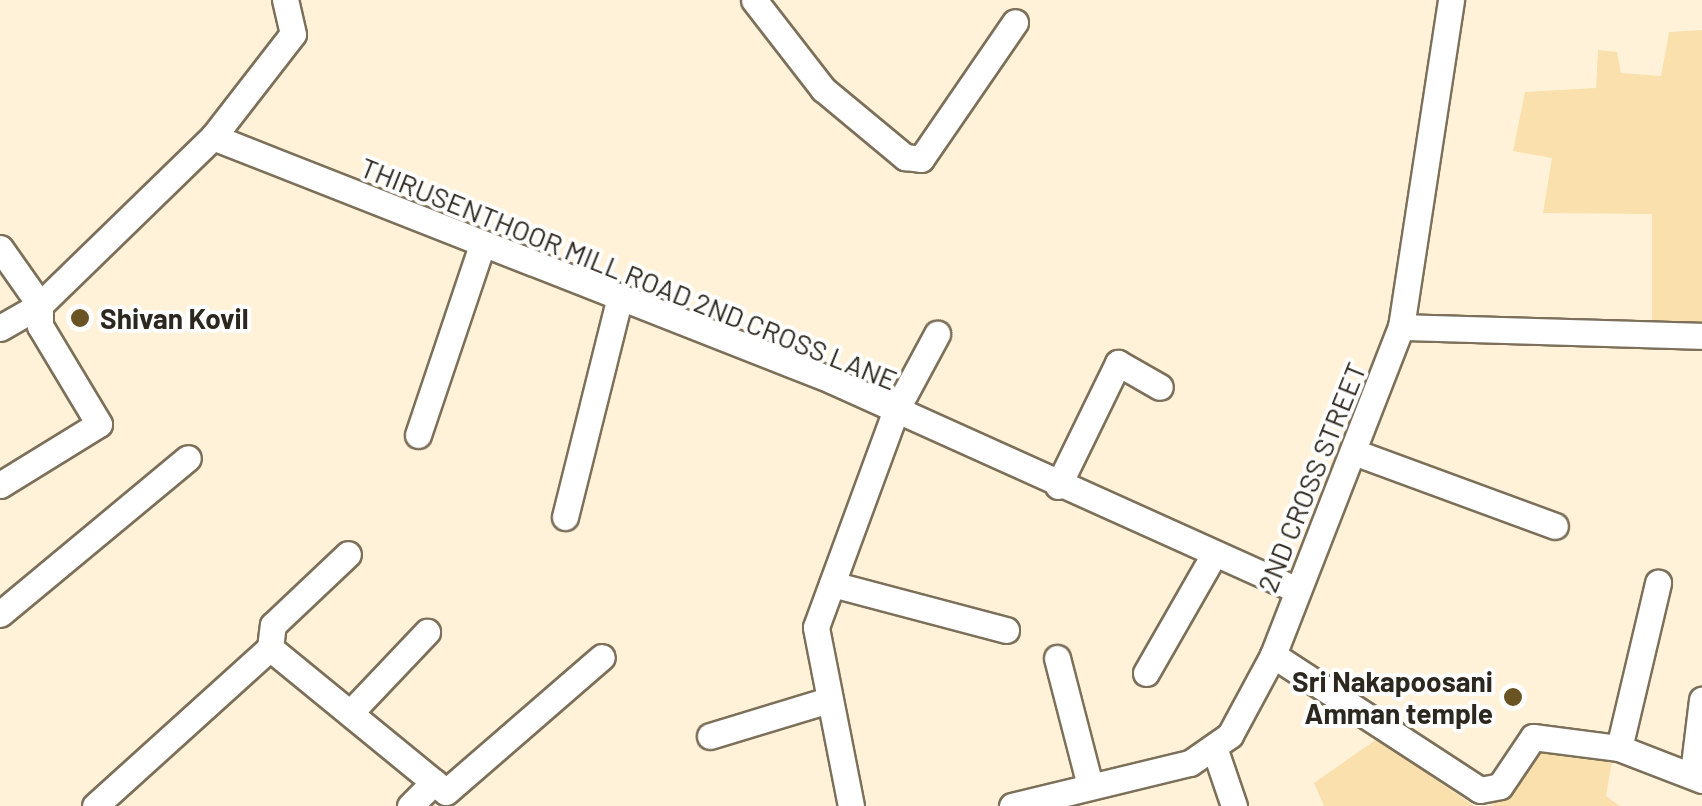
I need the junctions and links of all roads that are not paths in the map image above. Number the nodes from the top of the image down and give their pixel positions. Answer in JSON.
{"nodes":[{"id":1,"x":286,"y":0,"type":"edge"},
{"id":2,"x":754,"y":0,"type":"edge"},
{"id":3,"x":1451,"y":0,"type":"edge"},
{"id":4,"x":1015,"y":22,"type":"dead end"},
{"id":5,"x":213,"y":137,"type":"junction"},
{"id":6,"x":0,"y":248,"type":"edge"},
{"id":7,"x":481,"y":248,"type":"junction"},
{"id":8,"x":618,"y":301,"type":"junction"},
{"id":9,"x":40,"y":305,"type":"junction"},
{"id":10,"x":1401,"y":327,"type":"junction"},
{"id":11,"x":0,"y":328,"type":"edge"},
{"id":12,"x":937,"y":334,"type":"dead end"},
{"id":13,"x":1702,"y":336,"type":"edge"},
{"id":14,"x":1160,"y":387,"type":"dead end"},
{"id":15,"x":895,"y":412,"type":"junction"},
{"id":16,"x":418,"y":435,"type":"dead end"},
{"id":17,"x":1354,"y":452,"type":"junction"},
{"id":18,"x":188,"y":458,"type":"dead end"},
{"id":19,"x":0,"y":485,"type":"edge"},
{"id":20,"x":1058,"y":486,"type":"junction"},
{"id":21,"x":566,"y":518,"type":"dead end"},
{"id":22,"x":1554,"y":526,"type":"dead end"},
{"id":23,"x":348,"y":554,"type":"dead end"},
{"id":24,"x":1213,"y":556,"type":"junction"},
{"id":25,"x":1658,"y":583,"type":"dead end"},
{"id":26,"x":832,"y":584,"type":"junction"},
{"id":27,"x":1297,"y":590,"type":"junction"},
{"id":28,"x":0,"y":614,"type":"edge"},
{"id":29,"x":1006,"y":630,"type":"dead end"},
{"id":30,"x":428,"y":632,"type":"dead end"},
{"id":31,"x":270,"y":648,"type":"junction"},
{"id":32,"x":1273,"y":654,"type":"junction"},
{"id":33,"x":602,"y":657,"type":"dead end"},
{"id":34,"x":1057,"y":658,"type":"dead end"},
{"id":35,"x":1146,"y":673,"type":"dead end"},
{"id":36,"x":1702,"y":700,"type":"edge"},
{"id":37,"x":825,"y":701,"type":"junction"},
{"id":38,"x":350,"y":713,"type":"junction"},
{"id":39,"x":710,"y":736,"type":"dead end"},
{"id":40,"x":1619,"y":748,"type":"junction"},
{"id":41,"x":1216,"y":753,"type":"junction"},
{"id":42,"x":1697,"y":776,"type":"edge"},
{"id":43,"x":434,"y":782,"type":"junction"},
{"id":44,"x":1090,"y":786,"type":"junction"},
{"id":45,"x":95,"y":806,"type":"edge"},
{"id":46,"x":410,"y":806,"type":"edge"},
{"id":47,"x":851,"y":806,"type":"edge"},
{"id":48,"x":1012,"y":806,"type":"edge"},
{"id":49,"x":1234,"y":806,"type":"edge"}],
"edges":[{"from":1,"to":5,"type":"street"},
{"from":2,"to":4,"type":"street"},
{"from":3,"to":10,"type":"street","name":"2ND CROSS STREET"},
{"from":5,"to":7,"type":"street","name":"THIRUSENTHOOR MILL ROAD 2ND CROSS LANE"},
{"from":5,"to":9,"type":"street"},
{"from":6,"to":9,"type":"street"},
{"from":7,"to":8,"type":"street","name":"THIRUSENTHOOR MILL ROAD 2ND CROSS LANE"},
{"from":7,"to":16,"type":"street"},
{"from":8,"to":15,"type":"street","name":"THIRUSENTHOOR MILL ROAD 2ND CROSS LANE"},
{"from":8,"to":21,"type":"street"},
{"from":9,"to":11,"type":"street"},
{"from":9,"to":19,"type":"street"},
{"from":10,"to":13,"type":"street"},
{"from":10,"to":17,"type":"street","name":"2ND CROSS STREET"},
{"from":12,"to":15,"type":"street"},
{"from":14,"to":20,"type":"street"},
{"from":15,"to":20,"type":"street","name":"THIRUSENTHOOR MILL ROAD 2ND CROSS LANE"},
{"from":15,"to":26,"type":"street"},
{"from":17,"to":22,"type":"street"},
{"from":17,"to":27,"type":"street","name":"2ND CROSS STREET"},
{"from":18,"to":28,"type":"street"},
{"from":20,"to":24,"type":"street","name":"THIRUSENTHOOR MILL ROAD 2ND CROSS LANE"},
{"from":23,"to":31,"type":"street"},
{"from":24,"to":27,"type":"street","name":"THIRUSENTHOOR MILL ROAD 2ND CROSS LANE"},
{"from":24,"to":35,"type":"street"},
{"from":25,"to":40,"type":"street"},
{"from":26,"to":29,"type":"street"},
{"from":26,"to":37,"type":"street"},
{"from":27,"to":32,"type":"street","name":"2ND CROSS STREET"},
{"from":30,"to":38,"type":"street"},
{"from":31,"to":38,"type":"street"},
{"from":31,"to":45,"type":"street"},
{"from":32,"to":40,"type":"street"},
{"from":32,"to":41,"type":"street","name":"2ND CROSS STREET"},
{"from":33,"to":43,"type":"street"},
{"from":34,"to":44,"type":"street"},
{"from":36,"to":42,"type":"street"},
{"from":37,"to":39,"type":"street"},
{"from":37,"to":47,"type":"street"},
{"from":38,"to":43,"type":"street"},
{"from":40,"to":42,"type":"street"},
{"from":41,"to":44,"type":"street"},
{"from":41,"to":49,"type":"street"},
{"from":43,"to":46,"type":"street"},
{"from":44,"to":48,"type":"street"}]}
